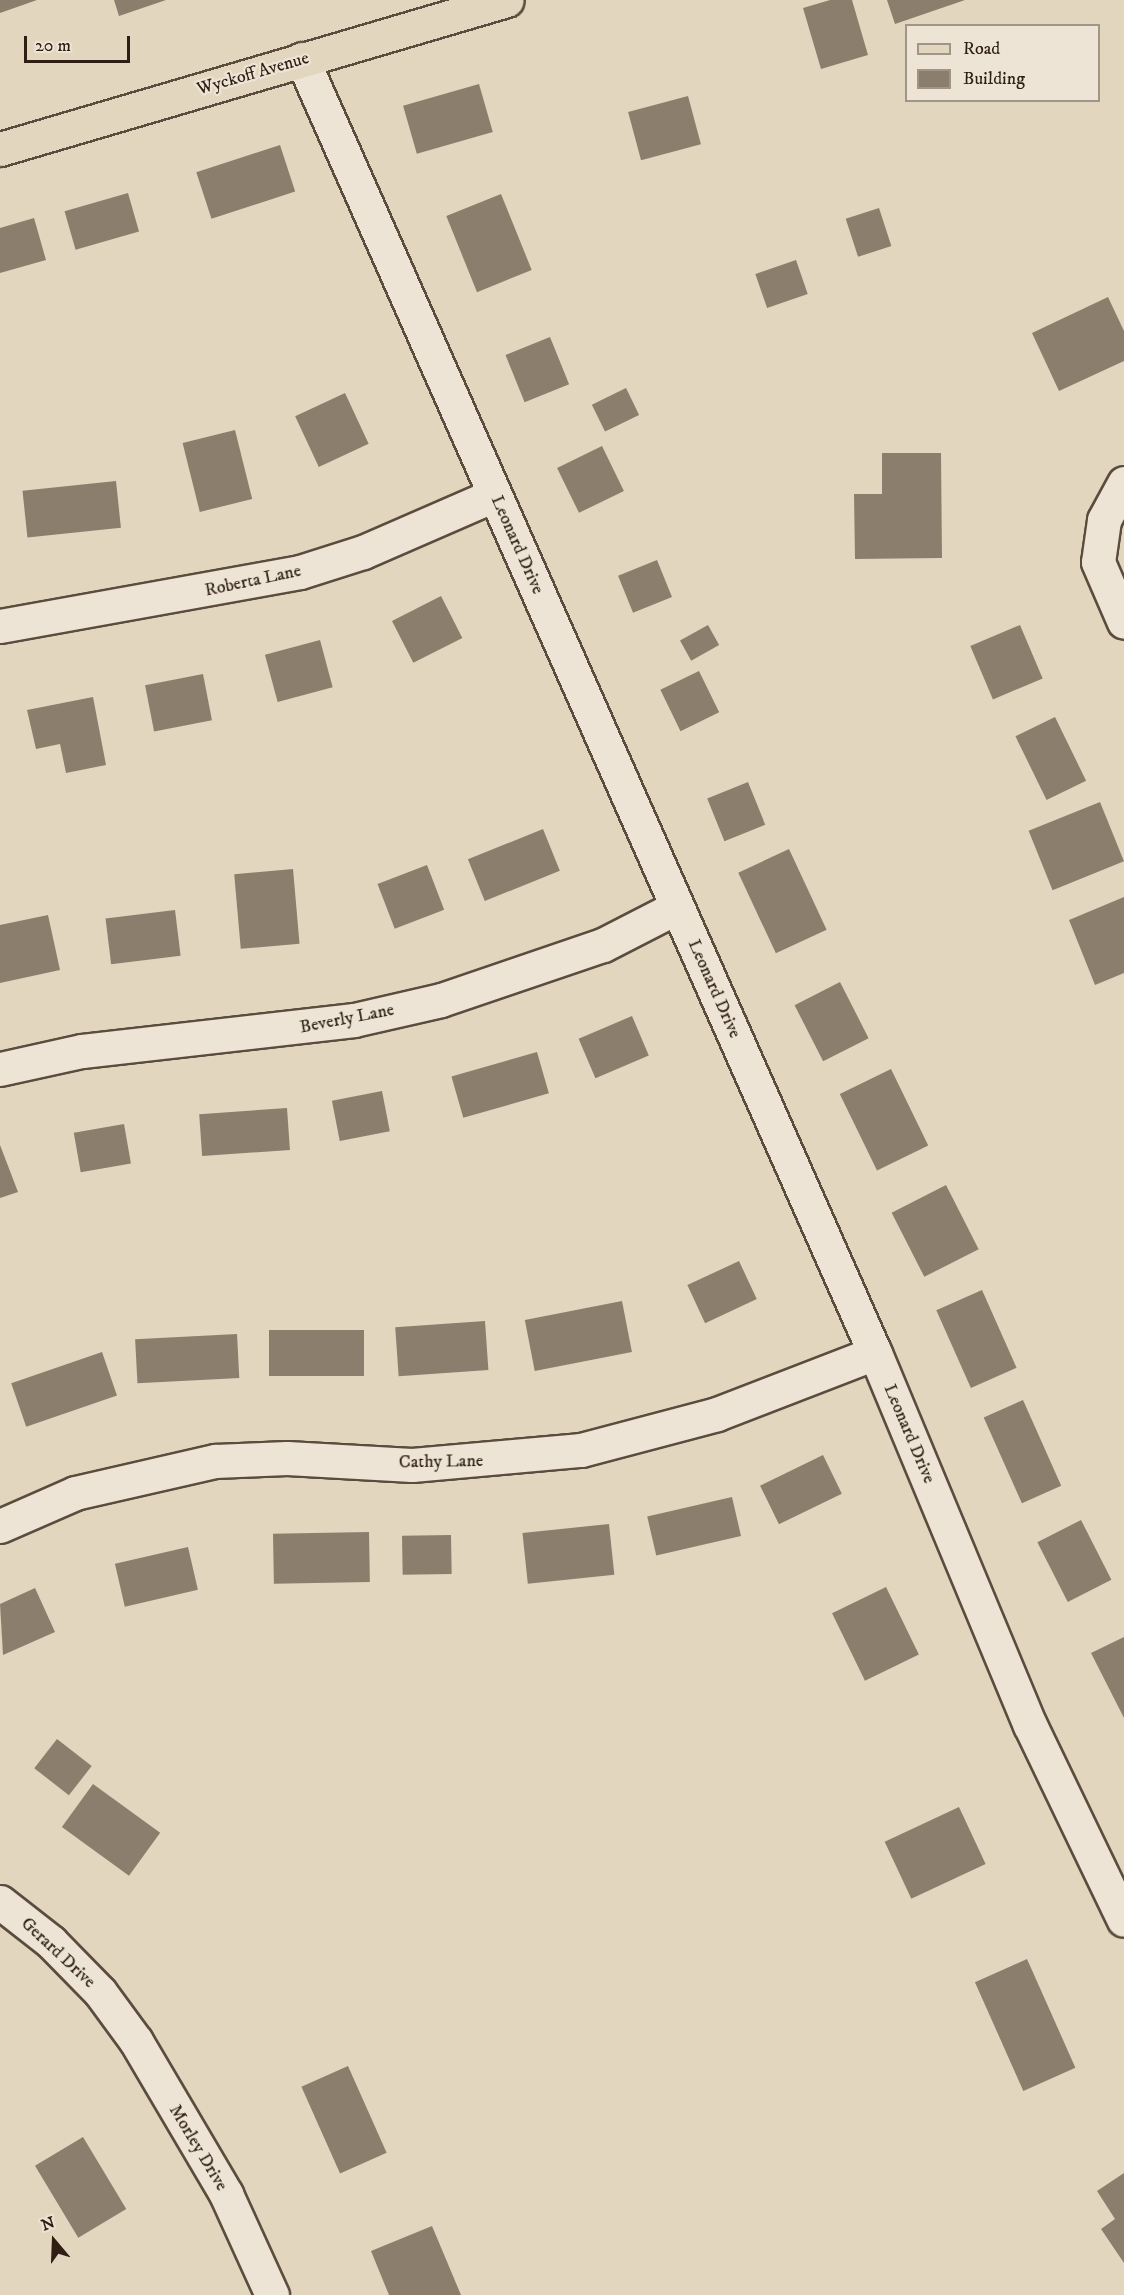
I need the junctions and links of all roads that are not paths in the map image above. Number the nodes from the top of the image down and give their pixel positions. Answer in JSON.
{"nodes":[{"id":1,"x":507,"y":0,"type":"edge"},
{"id":2,"x":302,"y":59,"type":"junction"},
{"id":3,"x":0,"y":149,"type":"edge"},
{"id":4,"x":1120,"y":488,"type":"edge"},
{"id":5,"x":495,"y":495,"type":"junction"},
{"id":6,"x":1124,"y":622,"type":"edge"},
{"id":7,"x":0,"y":626,"type":"edge"},
{"id":8,"x":677,"y":907,"type":"junction"},
{"id":9,"x":0,"y":1069,"type":"edge"},
{"id":10,"x":875,"y":1353,"type":"junction"},
{"id":11,"x":0,"y":1526,"type":"edge"},
{"id":12,"x":0,"y":1902,"type":"edge"},
{"id":13,"x":1124,"y":1920,"type":"edge"},
{"id":14,"x":112,"y":2008,"type":"joint"},
{"id":15,"x":272,"y":2295,"type":"edge"}],
"edges":[{"from":1,"to":2,"type":"main road","name":"Wyckoff Avenue"},
{"from":2,"to":3,"type":"main road","name":"Wyckoff Avenue"},
{"from":2,"to":5,"type":"street","name":"Leonard Drive"},
{"from":4,"to":6,"type":"street"},
{"from":5,"to":7,"type":"street","name":"Roberta Lane"},
{"from":5,"to":8,"type":"street","name":"Leonard Drive"},
{"from":8,"to":9,"type":"street","name":"Beverly Lane"},
{"from":8,"to":10,"type":"street","name":"Leonard Drive"},
{"from":10,"to":11,"type":"street","name":"Cathy Lane"},
{"from":10,"to":13,"type":"street","name":"Leonard Drive"},
{"from":12,"to":14,"type":"street","name":"Gerard Drive"},
{"from":14,"to":15,"type":"street","name":"Morley Drive"}]}
